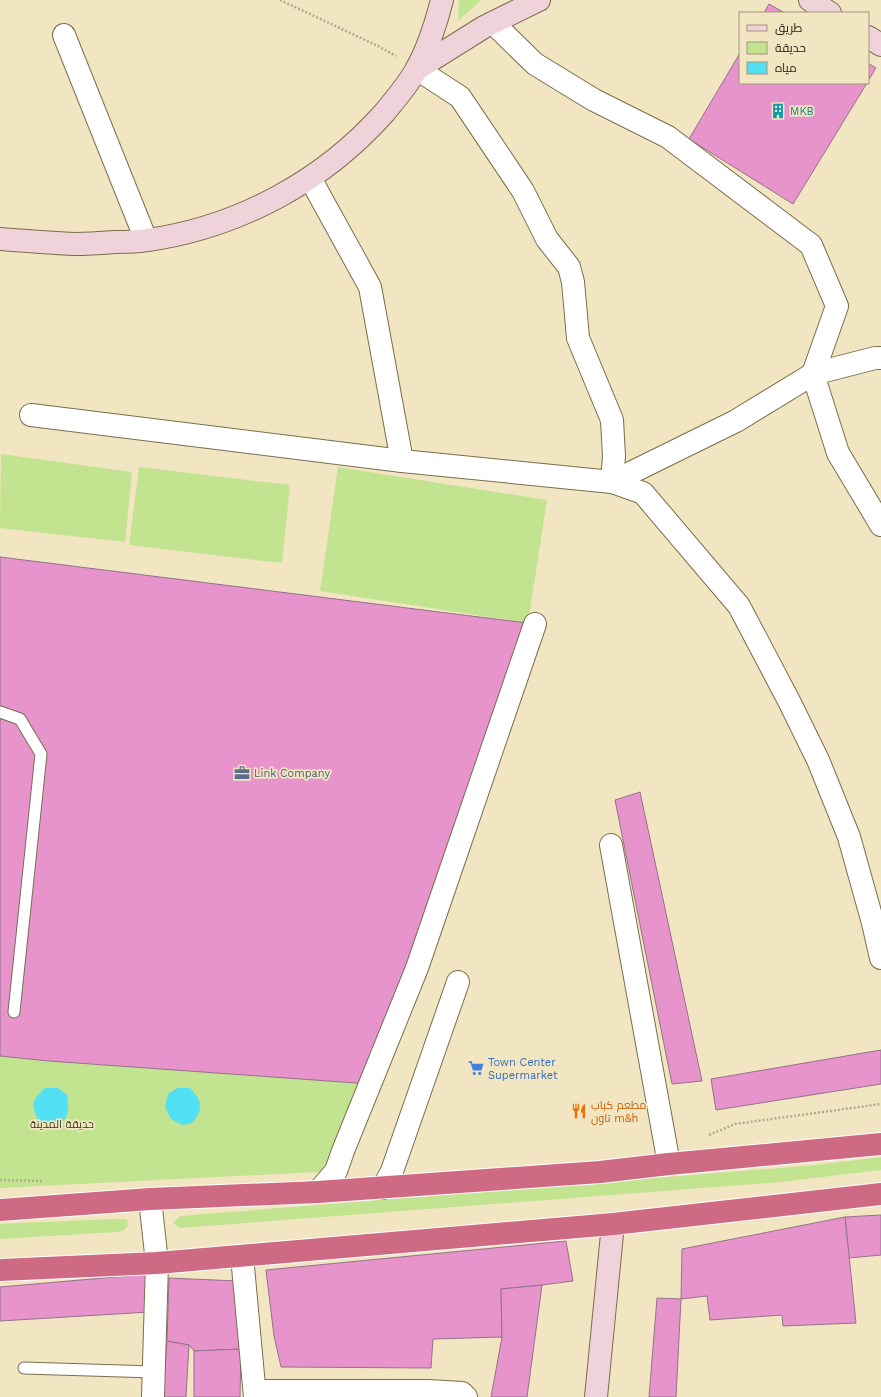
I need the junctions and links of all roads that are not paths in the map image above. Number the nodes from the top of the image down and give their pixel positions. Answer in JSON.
{"nodes":[{"id":1,"x":442,"y":0,"type":"edge"},
{"id":2,"x":539,"y":0,"type":"edge"},
{"id":3,"x":810,"y":0,"type":"edge"},
{"id":4,"x":828,"y":12,"type":"edge"},
{"id":5,"x":493,"y":23,"type":"junction"},
{"id":6,"x":64,"y":35,"type":"dead end"},
{"id":7,"x":869,"y":38,"type":"edge"},
{"id":8,"x":881,"y":45,"type":"edge"},
{"id":9,"x":417,"y":69,"type":"junction"},
{"id":10,"x":310,"y":178,"type":"junction"},
{"id":11,"x":0,"y":239,"type":"edge"},
{"id":12,"x":146,"y":240,"type":"junction"},
{"id":13,"x":881,"y":358,"type":"edge"},
{"id":14,"x":813,"y":374,"type":"junction"},
{"id":15,"x":31,"y":415,"type":"dead end"},
{"id":16,"x":402,"y":461,"type":"junction"},
{"id":17,"x":612,"y":482,"type":"junction"},
{"id":18,"x":881,"y":524,"type":"edge"},
{"id":19,"x":535,"y":624,"type":"dead end"},
{"id":20,"x":0,"y":712,"type":"edge"},
{"id":21,"x":611,"y":845,"type":"dead end"},
{"id":22,"x":881,"y":958,"type":"edge"},
{"id":23,"x":458,"y":982,"type":"dead end"},
{"id":24,"x":14,"y":1012,"type":"dead end"},
{"id":25,"x":881,"y":1144,"type":"edge"},
{"id":26,"x":669,"y":1164,"type":"junction"},
{"id":27,"x":383,"y":1188,"type":"junction"},
{"id":28,"x":318,"y":1192,"type":"junction"},
{"id":29,"x":881,"y":1194,"type":"edge"},
{"id":30,"x":150,"y":1199,"type":"junction"},
{"id":31,"x":0,"y":1210,"type":"edge"},
{"id":32,"x":612,"y":1224,"type":"junction"},
{"id":33,"x":242,"y":1256,"type":"junction"},
{"id":34,"x":157,"y":1263,"type":"junction"},
{"id":35,"x":0,"y":1270,"type":"edge"},
{"id":36,"x":24,"y":1368,"type":"dead end"},
{"id":37,"x":154,"y":1372,"type":"junction"},
{"id":38,"x":255,"y":1394,"type":"edge"},
{"id":39,"x":153,"y":1397,"type":"edge"},
{"id":40,"x":466,"y":1397,"type":"edge"},
{"id":41,"x":596,"y":1397,"type":"edge"}],
"edges":[{"from":1,"to":9,"type":"main road"},
{"from":2,"to":5,"type":"main road"},
{"from":3,"to":4,"type":"main road"},
{"from":5,"to":9,"type":"main road"},
{"from":5,"to":14,"type":"street"},
{"from":6,"to":12,"type":"street"},
{"from":7,"to":8,"type":"main road"},
{"from":9,"to":10,"type":"main road"},
{"from":9,"to":17,"type":"street"},
{"from":10,"to":12,"type":"main road"},
{"from":10,"to":16,"type":"street"},
{"from":11,"to":12,"type":"main road"},
{"from":13,"to":14,"type":"street"},
{"from":14,"to":17,"type":"street"},
{"from":14,"to":18,"type":"street"},
{"from":15,"to":16,"type":"street"},
{"from":16,"to":17,"type":"street"},
{"from":17,"to":22,"type":"street"},
{"from":19,"to":28,"type":"street"},
{"from":20,"to":24,"type":"lane"},
{"from":21,"to":26,"type":"street"},
{"from":23,"to":27,"type":"street"},
{"from":25,"to":26,"type":"highway"},
{"from":26,"to":27,"type":"highway"},
{"from":27,"to":28,"type":"highway"},
{"from":28,"to":30,"type":"highway"},
{"from":29,"to":32,"type":"highway"},
{"from":30,"to":31,"type":"highway"},
{"from":30,"to":34,"type":"street"},
{"from":32,"to":33,"type":"highway"},
{"from":32,"to":41,"type":"main road"},
{"from":33,"to":34,"type":"highway"},
{"from":33,"to":38,"type":"street"},
{"from":34,"to":35,"type":"highway"},
{"from":34,"to":37,"type":"street"},
{"from":36,"to":37,"type":"lane"},
{"from":37,"to":39,"type":"street"},
{"from":38,"to":40,"type":"street"}]}
